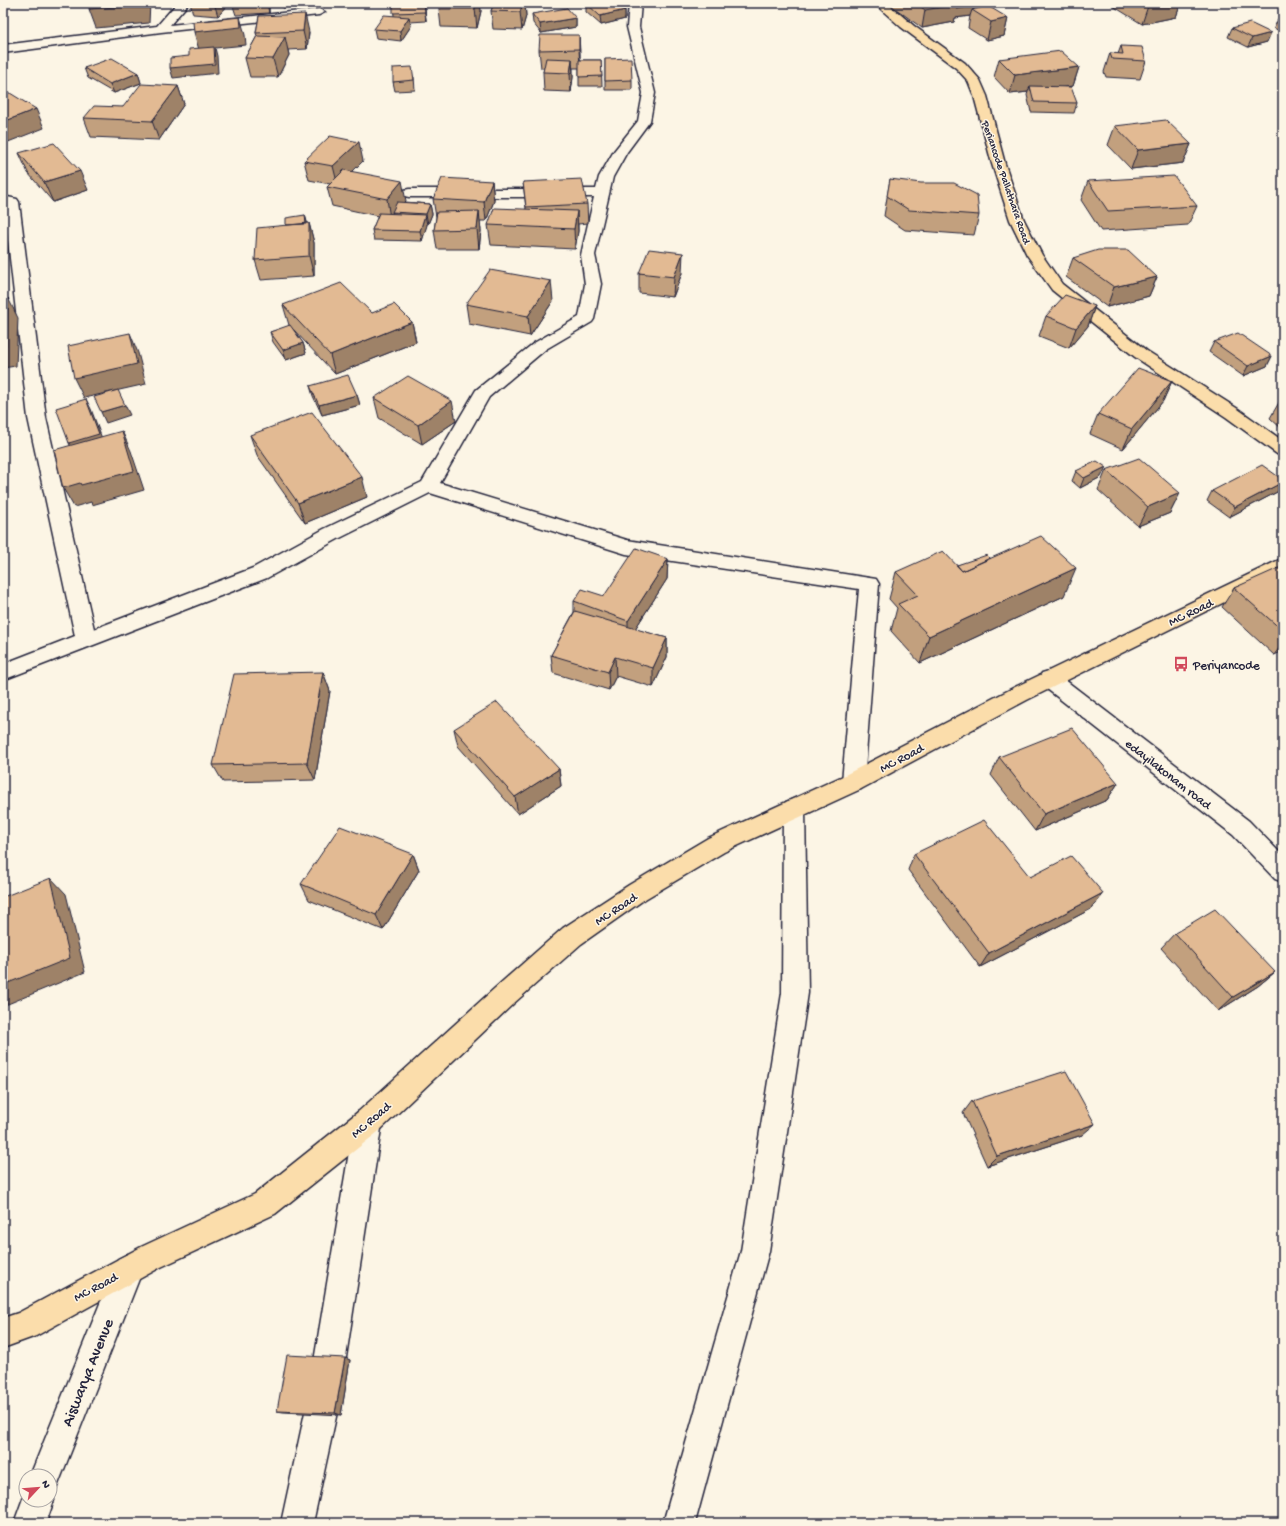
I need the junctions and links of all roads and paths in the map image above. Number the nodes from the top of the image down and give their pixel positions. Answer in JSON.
{"nodes":[{"id":1,"x":183,"y":3,"type":"edge"},
{"id":2,"x":635,"y":3,"type":"edge"},
{"id":3,"x":880,"y":3,"type":"edge"},
{"id":4,"x":319,"y":12,"type":"dead end"},
{"id":5,"x":161,"y":29,"type":"junction"},
{"id":6,"x":3,"y":49,"type":"edge"},
{"id":7,"x":409,"y":193,"type":"dead end"},
{"id":8,"x":603,"y":193,"type":"junction"},
{"id":9,"x":3,"y":200,"type":"edge"},
{"id":10,"x":1283,"y":450,"type":"edge"},
{"id":11,"x":429,"y":486,"type":"junction"},
{"id":12,"x":1283,"y":565,"type":"edge"},
{"id":13,"x":86,"y":639,"type":"junction"},
{"id":14,"x":3,"y":672,"type":"edge"},
{"id":15,"x":1049,"y":680,"type":"junction"},
{"id":16,"x":853,"y":782,"type":"junction"},
{"id":17,"x":794,"y":809,"type":"junction"},
{"id":18,"x":1283,"y":872,"type":"edge"},
{"id":19,"x":368,"y":1122,"type":"junction"},
{"id":20,"x":128,"y":1269,"type":"junction"},
{"id":21,"x":3,"y":1333,"type":"edge"},
{"id":22,"x":49,"y":1468,"type":"edge"},
{"id":23,"x":35,"y":1508,"type":"edge"},
{"id":24,"x":30,"y":1523,"type":"edge"},
{"id":25,"x":297,"y":1523,"type":"edge"},
{"id":26,"x":679,"y":1523,"type":"edge"}],
"edges":[{"from":1,"to":5,"type":"street"},
{"from":2,"to":8,"type":"street"},
{"from":3,"to":10,"type":"main road","name":"Periancode Pallathara Road"},
{"from":4,"to":5,"type":"street"},
{"from":5,"to":6,"type":"street"},
{"from":7,"to":8,"type":"street"},
{"from":8,"to":11,"type":"street"},
{"from":9,"to":13,"type":"street"},
{"from":11,"to":13,"type":"street"},
{"from":11,"to":16,"type":"street"},
{"from":12,"to":15,"type":"main road","name":"MC Road"},
{"from":13,"to":14,"type":"street"},
{"from":15,"to":16,"type":"main road","name":"MC Road"},
{"from":15,"to":18,"type":"street","name":"edayilakonam road"},
{"from":16,"to":17,"type":"main road","name":"MC Road"},
{"from":17,"to":19,"type":"main road","name":"MC Road"},
{"from":17,"to":26,"type":"street"},
{"from":19,"to":20,"type":"main road","name":"MC Road"},
{"from":19,"to":25,"type":"street"},
{"from":20,"to":21,"type":"main road","name":"MC Road"},
{"from":20,"to":22,"type":"street","name":"Aiswarya Avenue"},
{"from":23,"to":24,"type":"street"}]}
